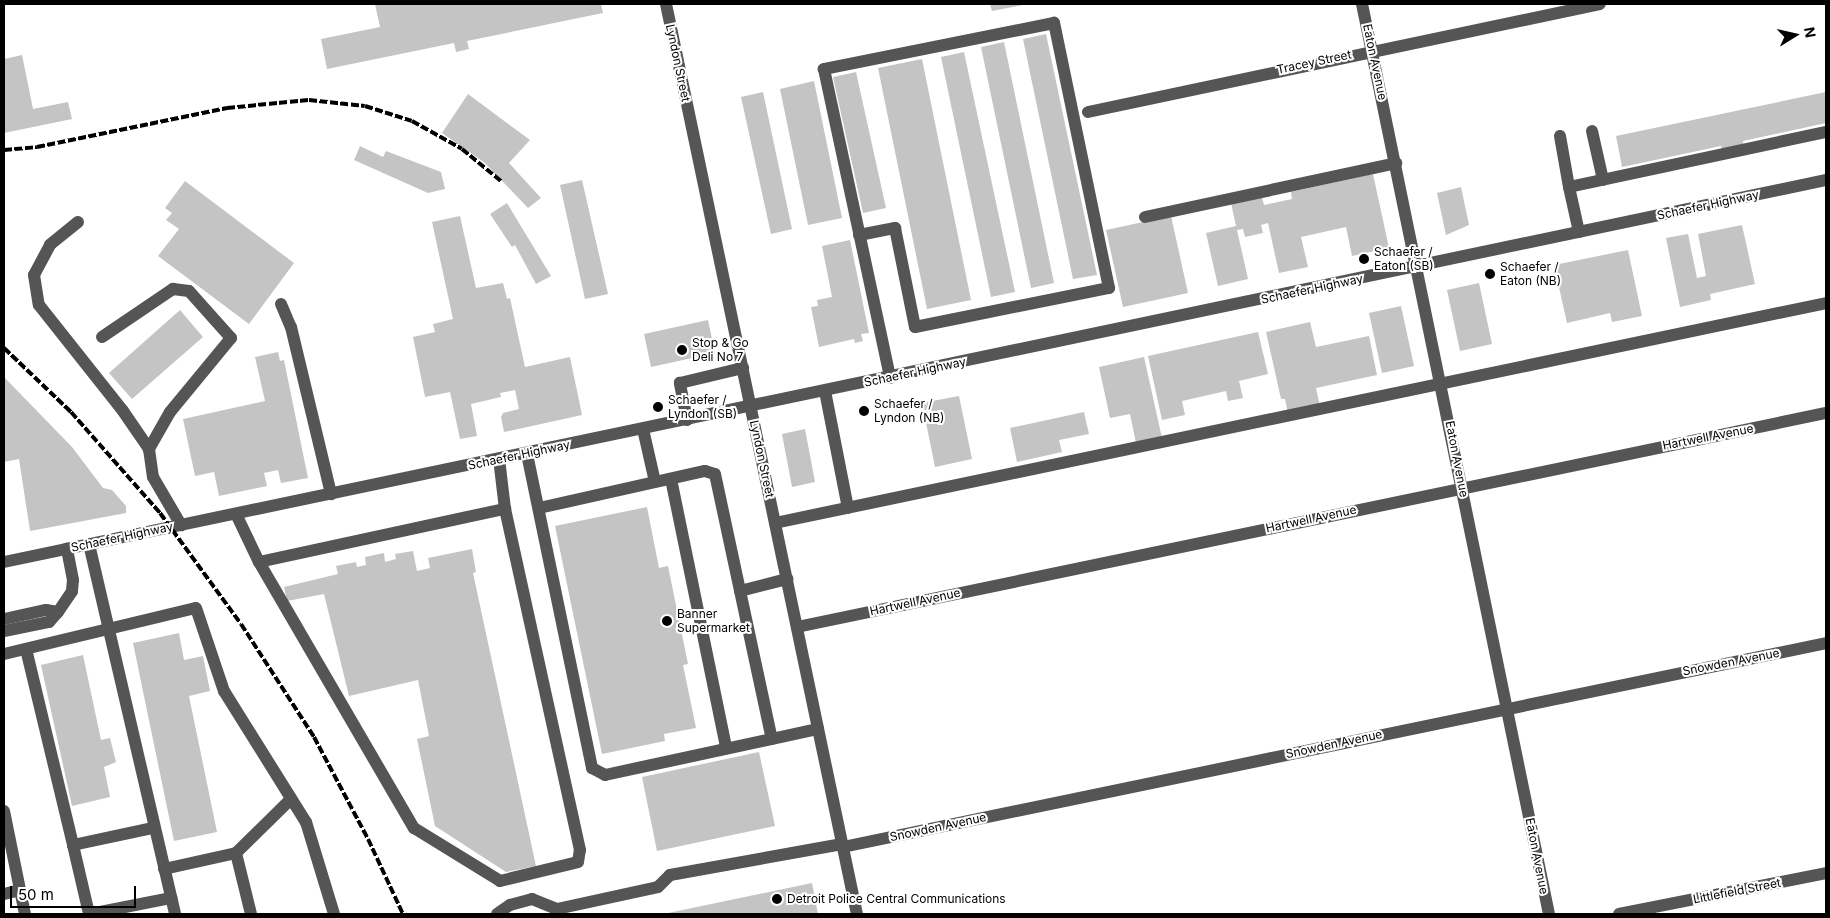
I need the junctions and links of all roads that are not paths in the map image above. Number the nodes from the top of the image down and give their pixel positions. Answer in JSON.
{"nodes":[{"id":1,"x":666,"y":4,"type":"edge"},
{"id":2,"x":1362,"y":4,"type":"edge"},
{"id":3,"x":1600,"y":4,"type":"edge"},
{"id":4,"x":1372,"y":50,"type":"junction"},
{"id":5,"x":1088,"y":112,"type":"dead end"},
{"id":6,"x":1592,"y":131,"type":"dead end"},
{"id":7,"x":1826,"y":132,"type":"edge"},
{"id":8,"x":1560,"y":136,"type":"dead end"},
{"id":9,"x":1396,"y":163,"type":"junction"},
{"id":10,"x":1603,"y":180,"type":"junction"},
{"id":11,"x":1826,"y":180,"type":"edge"},
{"id":12,"x":1569,"y":187,"type":"junction"},
{"id":13,"x":1145,"y":217,"type":"dead end"},
{"id":14,"x":78,"y":222,"type":"dead end"},
{"id":15,"x":1579,"y":232,"type":"junction"},
{"id":16,"x":859,"y":235,"type":"junction"},
{"id":17,"x":1418,"y":266,"type":"junction"},
{"id":18,"x":1826,"y":303,"type":"edge"},
{"id":19,"x":281,"y":304,"type":"dead end"},
{"id":20,"x":102,"y":337,"type":"dead end"},
{"id":21,"x":743,"y":368,"type":"junction"},
{"id":22,"x":890,"y":378,"type":"junction"},
{"id":23,"x":1441,"y":382,"type":"junction"},
{"id":24,"x":825,"y":391,"type":"junction"},
{"id":25,"x":751,"y":407,"type":"junction"},
{"id":26,"x":1826,"y":413,"type":"edge"},
{"id":27,"x":687,"y":420,"type":"junction"},
{"id":28,"x":643,"y":429,"type":"junction"},
{"id":29,"x":149,"y":449,"type":"junction"},
{"id":30,"x":527,"y":454,"type":"junction"},
{"id":31,"x":500,"y":459,"type":"junction"},
{"id":32,"x":671,"y":479,"type":"junction"},
{"id":33,"x":655,"y":482,"type":"junction"},
{"id":34,"x":1462,"y":487,"type":"junction"},
{"id":35,"x":331,"y":494,"type":"junction"},
{"id":36,"x":539,"y":508,"type":"junction"},
{"id":37,"x":848,"y":508,"type":"junction"},
{"id":38,"x":506,"y":509,"type":"junction"},
{"id":39,"x":236,"y":514,"type":"junction"},
{"id":40,"x":775,"y":523,"type":"junction"},
{"id":41,"x":181,"y":525,"type":"junction"},
{"id":42,"x":89,"y":544,"type":"junction"},
{"id":43,"x":67,"y":549,"type":"junction"},
{"id":44,"x":4,"y":562,"type":"edge"},
{"id":45,"x":259,"y":562,"type":"junction"},
{"id":46,"x":787,"y":579,"type":"junction"},
{"id":47,"x":740,"y":590,"type":"junction"},
{"id":48,"x":58,"y":612,"type":"junction"},
{"id":49,"x":4,"y":619,"type":"edge"},
{"id":50,"x":797,"y":627,"type":"junction"},
{"id":51,"x":108,"y":630,"type":"junction"},
{"id":52,"x":4,"y":631,"type":"edge"},
{"id":53,"x":1826,"y":643,"type":"edge"},
{"id":54,"x":26,"y":649,"type":"junction"},
{"id":55,"x":4,"y":654,"type":"edge"},
{"id":56,"x":1507,"y":707,"type":"junction"},
{"id":57,"x":818,"y":729,"type":"junction"},
{"id":58,"x":772,"y":739,"type":"junction"},
{"id":59,"x":726,"y":748,"type":"junction"},
{"id":60,"x":291,"y":799,"type":"junction"},
{"id":61,"x":4,"y":811,"type":"edge"},
{"id":62,"x":153,"y":828,"type":"junction"},
{"id":63,"x":73,"y":845,"type":"junction"},
{"id":64,"x":842,"y":846,"type":"junction"},
{"id":65,"x":236,"y":854,"type":"junction"},
{"id":66,"x":164,"y":870,"type":"junction"},
{"id":67,"x":1826,"y":873,"type":"edge"},
{"id":68,"x":20,"y":890,"type":"junction"},
{"id":69,"x":4,"y":894,"type":"edge"},
{"id":70,"x":171,"y":898,"type":"junction"},
{"id":71,"x":25,"y":914,"type":"edge"},
{"id":72,"x":89,"y":914,"type":"edge"},
{"id":73,"x":175,"y":914,"type":"edge"},
{"id":74,"x":251,"y":914,"type":"edge"},
{"id":75,"x":334,"y":914,"type":"edge"},
{"id":76,"x":496,"y":914,"type":"edge"},
{"id":77,"x":856,"y":914,"type":"edge"},
{"id":78,"x":1549,"y":914,"type":"edge"},
{"id":79,"x":1619,"y":914,"type":"edge"}],
"edges":[{"from":1,"to":21,"type":"street","name":"Lyndon Street"},
{"from":2,"to":4,"type":"street","name":"Eaton Avenue"},
{"from":3,"to":4,"type":"street","name":"Tracey Street"},
{"from":4,"to":5,"type":"street","name":"Tracey Street"},
{"from":4,"to":9,"type":"street","name":"Eaton Avenue"},
{"from":6,"to":10,"type":"street"},
{"from":7,"to":10,"type":"street"},
{"from":8,"to":12,"type":"street"},
{"from":9,"to":13,"type":"street"},
{"from":9,"to":17,"type":"street","name":"Eaton Avenue"},
{"from":10,"to":12,"type":"street"},
{"from":11,"to":15,"type":"street","name":"Schaefer Highway"},
{"from":12,"to":15,"type":"street"},
{"from":14,"to":29,"type":"street"},
{"from":15,"to":17,"type":"street","name":"Schaefer Highway"},
{"from":16,"to":16,"type":"street"},
{"from":16,"to":22,"type":"street"},
{"from":17,"to":22,"type":"street","name":"Schaefer Highway"},
{"from":17,"to":23,"type":"street","name":"Eaton Avenue"},
{"from":18,"to":23,"type":"street"},
{"from":19,"to":35,"type":"street"},
{"from":20,"to":29,"type":"street"},
{"from":21,"to":25,"type":"street","name":"Lyndon Street"},
{"from":21,"to":27,"type":"street"},
{"from":22,"to":24,"type":"street","name":"Schaefer Highway"},
{"from":23,"to":34,"type":"street","name":"Eaton Avenue"},
{"from":23,"to":37,"type":"street"},
{"from":24,"to":25,"type":"street","name":"Schaefer Highway"},
{"from":24,"to":37,"type":"street"},
{"from":25,"to":27,"type":"street","name":"Schaefer Highway"},
{"from":25,"to":40,"type":"street","name":"Lyndon Street"},
{"from":26,"to":34,"type":"street","name":"Hartwell Avenue"},
{"from":27,"to":28,"type":"street","name":"Schaefer Highway"},
{"from":28,"to":30,"type":"street","name":"Schaefer Highway"},
{"from":28,"to":33,"type":"street"},
{"from":29,"to":41,"type":"street"},
{"from":30,"to":31,"type":"street","name":"Schaefer Highway"},
{"from":30,"to":36,"type":"street"},
{"from":31,"to":35,"type":"street","name":"Schaefer Highway"},
{"from":31,"to":38,"type":"street"},
{"from":32,"to":33,"type":"street"},
{"from":32,"to":47,"type":"street"},
{"from":32,"to":59,"type":"street"},
{"from":33,"to":36,"type":"street"},
{"from":34,"to":50,"type":"street","name":"Hartwell Avenue"},
{"from":34,"to":56,"type":"street","name":"Eaton Avenue"},
{"from":35,"to":39,"type":"street","name":"Schaefer Highway"},
{"from":36,"to":59,"type":"street"},
{"from":37,"to":40,"type":"street"},
{"from":38,"to":45,"type":"street"},
{"from":38,"to":45,"type":"street"},
{"from":39,"to":41,"type":"street","name":"Schaefer Highway"},
{"from":39,"to":45,"type":"street"},
{"from":40,"to":46,"type":"street","name":"Lyndon Street"},
{"from":41,"to":42,"type":"street","name":"Schaefer Highway"},
{"from":42,"to":43,"type":"street","name":"Schaefer Highway"},
{"from":42,"to":51,"type":"street"},
{"from":43,"to":44,"type":"street","name":"Schaefer Highway"},
{"from":43,"to":48,"type":"street"},
{"from":46,"to":47,"type":"street"},
{"from":46,"to":50,"type":"street","name":"Lyndon Street"},
{"from":47,"to":58,"type":"street"},
{"from":48,"to":49,"type":"street"},
{"from":48,"to":52,"type":"street"},
{"from":50,"to":57,"type":"street","name":"Lyndon Street"},
{"from":51,"to":54,"type":"street"},
{"from":51,"to":60,"type":"street"},
{"from":51,"to":62,"type":"street"},
{"from":53,"to":56,"type":"street","name":"Snowden Avenue"},
{"from":54,"to":55,"type":"street"},
{"from":54,"to":63,"type":"street"},
{"from":56,"to":64,"type":"street","name":"Snowden Avenue"},
{"from":56,"to":78,"type":"street","name":"Eaton Avenue"},
{"from":57,"to":58,"type":"street"},
{"from":57,"to":64,"type":"street","name":"Lyndon Street"},
{"from":58,"to":59,"type":"street"},
{"from":60,"to":65,"type":"street"},
{"from":60,"to":75,"type":"street"},
{"from":61,"to":68,"type":"street"},
{"from":62,"to":63,"type":"street"},
{"from":62,"to":66,"type":"street"},
{"from":63,"to":72,"type":"street"},
{"from":64,"to":76,"type":"street","name":"Snowden Avenue"},
{"from":64,"to":77,"type":"street","name":"Lyndon Street"},
{"from":65,"to":66,"type":"street"},
{"from":65,"to":74,"type":"street"},
{"from":66,"to":70,"type":"street"},
{"from":67,"to":79,"type":"street","name":"Littlefield Street"},
{"from":68,"to":69,"type":"street"},
{"from":68,"to":71,"type":"street"},
{"from":70,"to":72,"type":"street"},
{"from":70,"to":73,"type":"street"}]}
